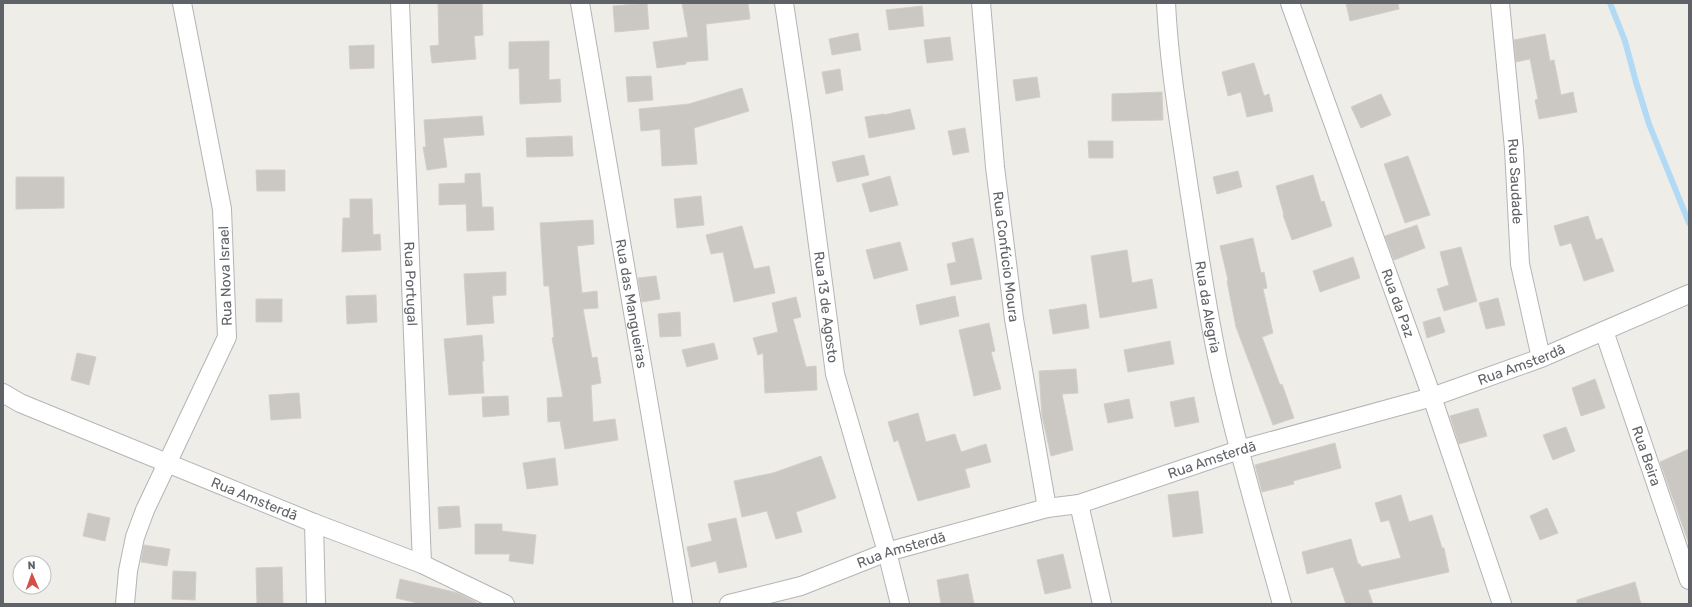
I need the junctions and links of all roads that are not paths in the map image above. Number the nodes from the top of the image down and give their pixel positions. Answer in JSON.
{"nodes":[{"id":1,"x":182,"y":3,"type":"edge"},
{"id":2,"x":400,"y":3,"type":"edge"},
{"id":3,"x":580,"y":3,"type":"edge"},
{"id":4,"x":784,"y":3,"type":"edge"},
{"id":5,"x":981,"y":3,"type":"edge"},
{"id":6,"x":1166,"y":3,"type":"edge"},
{"id":7,"x":1290,"y":3,"type":"edge"},
{"id":8,"x":1500,"y":3,"type":"edge"},
{"id":9,"x":1689,"y":294,"type":"edge"},
{"id":10,"x":1604,"y":331,"type":"junction"},
{"id":11,"x":1541,"y":358,"type":"junction"},
{"id":12,"x":3,"y":393,"type":"edge"},
{"id":13,"x":1432,"y":396,"type":"junction"},
{"id":14,"x":1239,"y":450,"type":"junction"},
{"id":15,"x":168,"y":464,"type":"junction"},
{"id":16,"x":1080,"y":504,"type":"junction"},
{"id":17,"x":1047,"y":508,"type":"junction"},
{"id":18,"x":314,"y":523,"type":"junction"},
{"id":19,"x":887,"y":552,"type":"junction"},
{"id":20,"x":422,"y":564,"type":"junction"},
{"id":21,"x":1689,"y":580,"type":"edge"},
{"id":22,"x":125,"y":604,"type":"edge"},
{"id":23,"x":316,"y":604,"type":"edge"},
{"id":24,"x":506,"y":604,"type":"edge"},
{"id":25,"x":683,"y":604,"type":"edge"},
{"id":26,"x":729,"y":604,"type":"edge"},
{"id":27,"x":900,"y":604,"type":"edge"},
{"id":28,"x":1102,"y":604,"type":"edge"},
{"id":29,"x":1282,"y":604,"type":"edge"},
{"id":30,"x":1502,"y":604,"type":"edge"}],
"edges":[{"from":1,"to":15,"type":"street","name":"Rua Nova Israel"},
{"from":2,"to":20,"type":"street","name":"Rua Portugal"},
{"from":3,"to":25,"type":"street","name":"Rua das Mangueiras"},
{"from":4,"to":19,"type":"street","name":"Rua 13 de Agosto"},
{"from":5,"to":17,"type":"street","name":"Rua Confúcio Moura"},
{"from":6,"to":14,"type":"street","name":"Rua da Alegria"},
{"from":7,"to":13,"type":"street","name":"Rua da Paz"},
{"from":8,"to":11,"type":"street","name":"Rua Saudade"},
{"from":9,"to":10,"type":"street","name":"Rua Amsterdã"},
{"from":10,"to":11,"type":"street","name":"Rua Amsterdã"},
{"from":10,"to":21,"type":"street","name":"Rua Beira"},
{"from":11,"to":13,"type":"street","name":"Rua Amsterdã"},
{"from":12,"to":15,"type":"street","name":"Rua Amsterdã"},
{"from":13,"to":14,"type":"street","name":"Rua Amsterdã"},
{"from":13,"to":30,"type":"street","name":"Rua da Paz"},
{"from":14,"to":16,"type":"street","name":"Rua Amsterdã"},
{"from":14,"to":29,"type":"street","name":"Rua da Alegria"},
{"from":15,"to":18,"type":"street","name":"Rua Amsterdã"},
{"from":15,"to":22,"type":"street","name":"Rua Nova Israel"},
{"from":16,"to":17,"type":"street","name":"Rua Amsterdã"},
{"from":16,"to":28,"type":"street"},
{"from":17,"to":19,"type":"street","name":"Rua Amsterdã"},
{"from":18,"to":20,"type":"street","name":"Rua Amsterdã"},
{"from":18,"to":23,"type":"street"},
{"from":19,"to":26,"type":"street","name":"Rua Amsterdã"},
{"from":19,"to":27,"type":"street","name":"Rua 13 de Agosto"},
{"from":20,"to":24,"type":"street","name":"Rua Amsterdã"}]}
